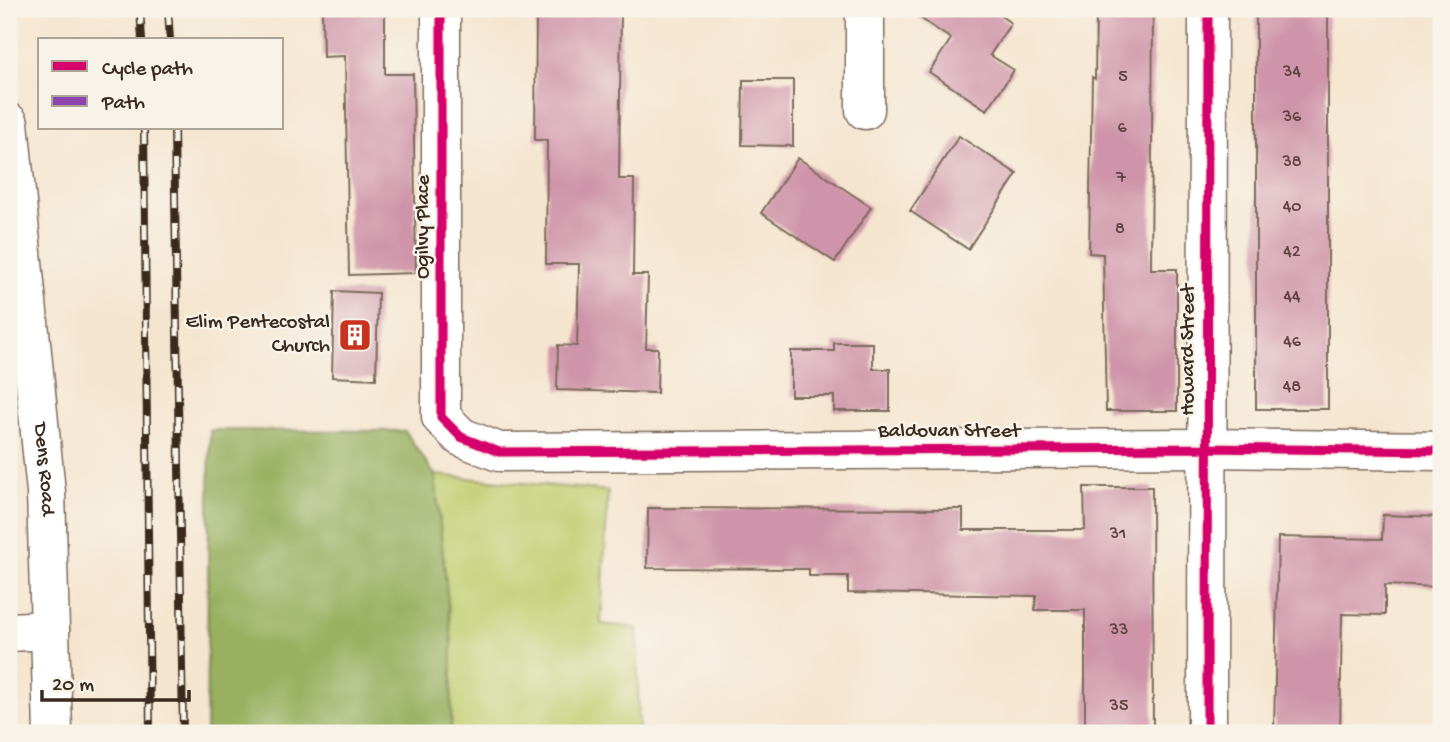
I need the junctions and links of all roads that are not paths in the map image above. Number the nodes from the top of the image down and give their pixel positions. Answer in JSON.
{"nodes":[{"id":1,"x":441,"y":9,"type":"edge"},
{"id":2,"x":865,"y":9,"type":"edge"},
{"id":3,"x":1208,"y":9,"type":"edge"},
{"id":4,"x":865,"y":110,"type":"dead end"},
{"id":5,"x":9,"y":123,"type":"edge"},
{"id":6,"x":461,"y":437,"type":"joint"},
{"id":7,"x":1206,"y":448,"type":"junction"},
{"id":8,"x":1441,"y":451,"type":"edge"},
{"id":9,"x":50,"y":630,"type":"junction"},
{"id":10,"x":9,"y":632,"type":"edge"},
{"id":11,"x":53,"y":733,"type":"edge"},
{"id":12,"x":1207,"y":733,"type":"edge"}],
"edges":[{"from":1,"to":6,"type":"street","name":"Ogilvy Place"},
{"from":2,"to":4,"type":"street"},
{"from":3,"to":7,"type":"street","name":"Howard Street"},
{"from":5,"to":9,"type":"street","name":"Dens Road"},
{"from":6,"to":7,"type":"street","name":"Baldovan Street"},
{"from":7,"to":8,"type":"street","name":"Baldovan Street"},
{"from":7,"to":12,"type":"street","name":"Howard Street"},
{"from":9,"to":10,"type":"street"},
{"from":9,"to":11,"type":"street","name":"Dens Road"}]}
